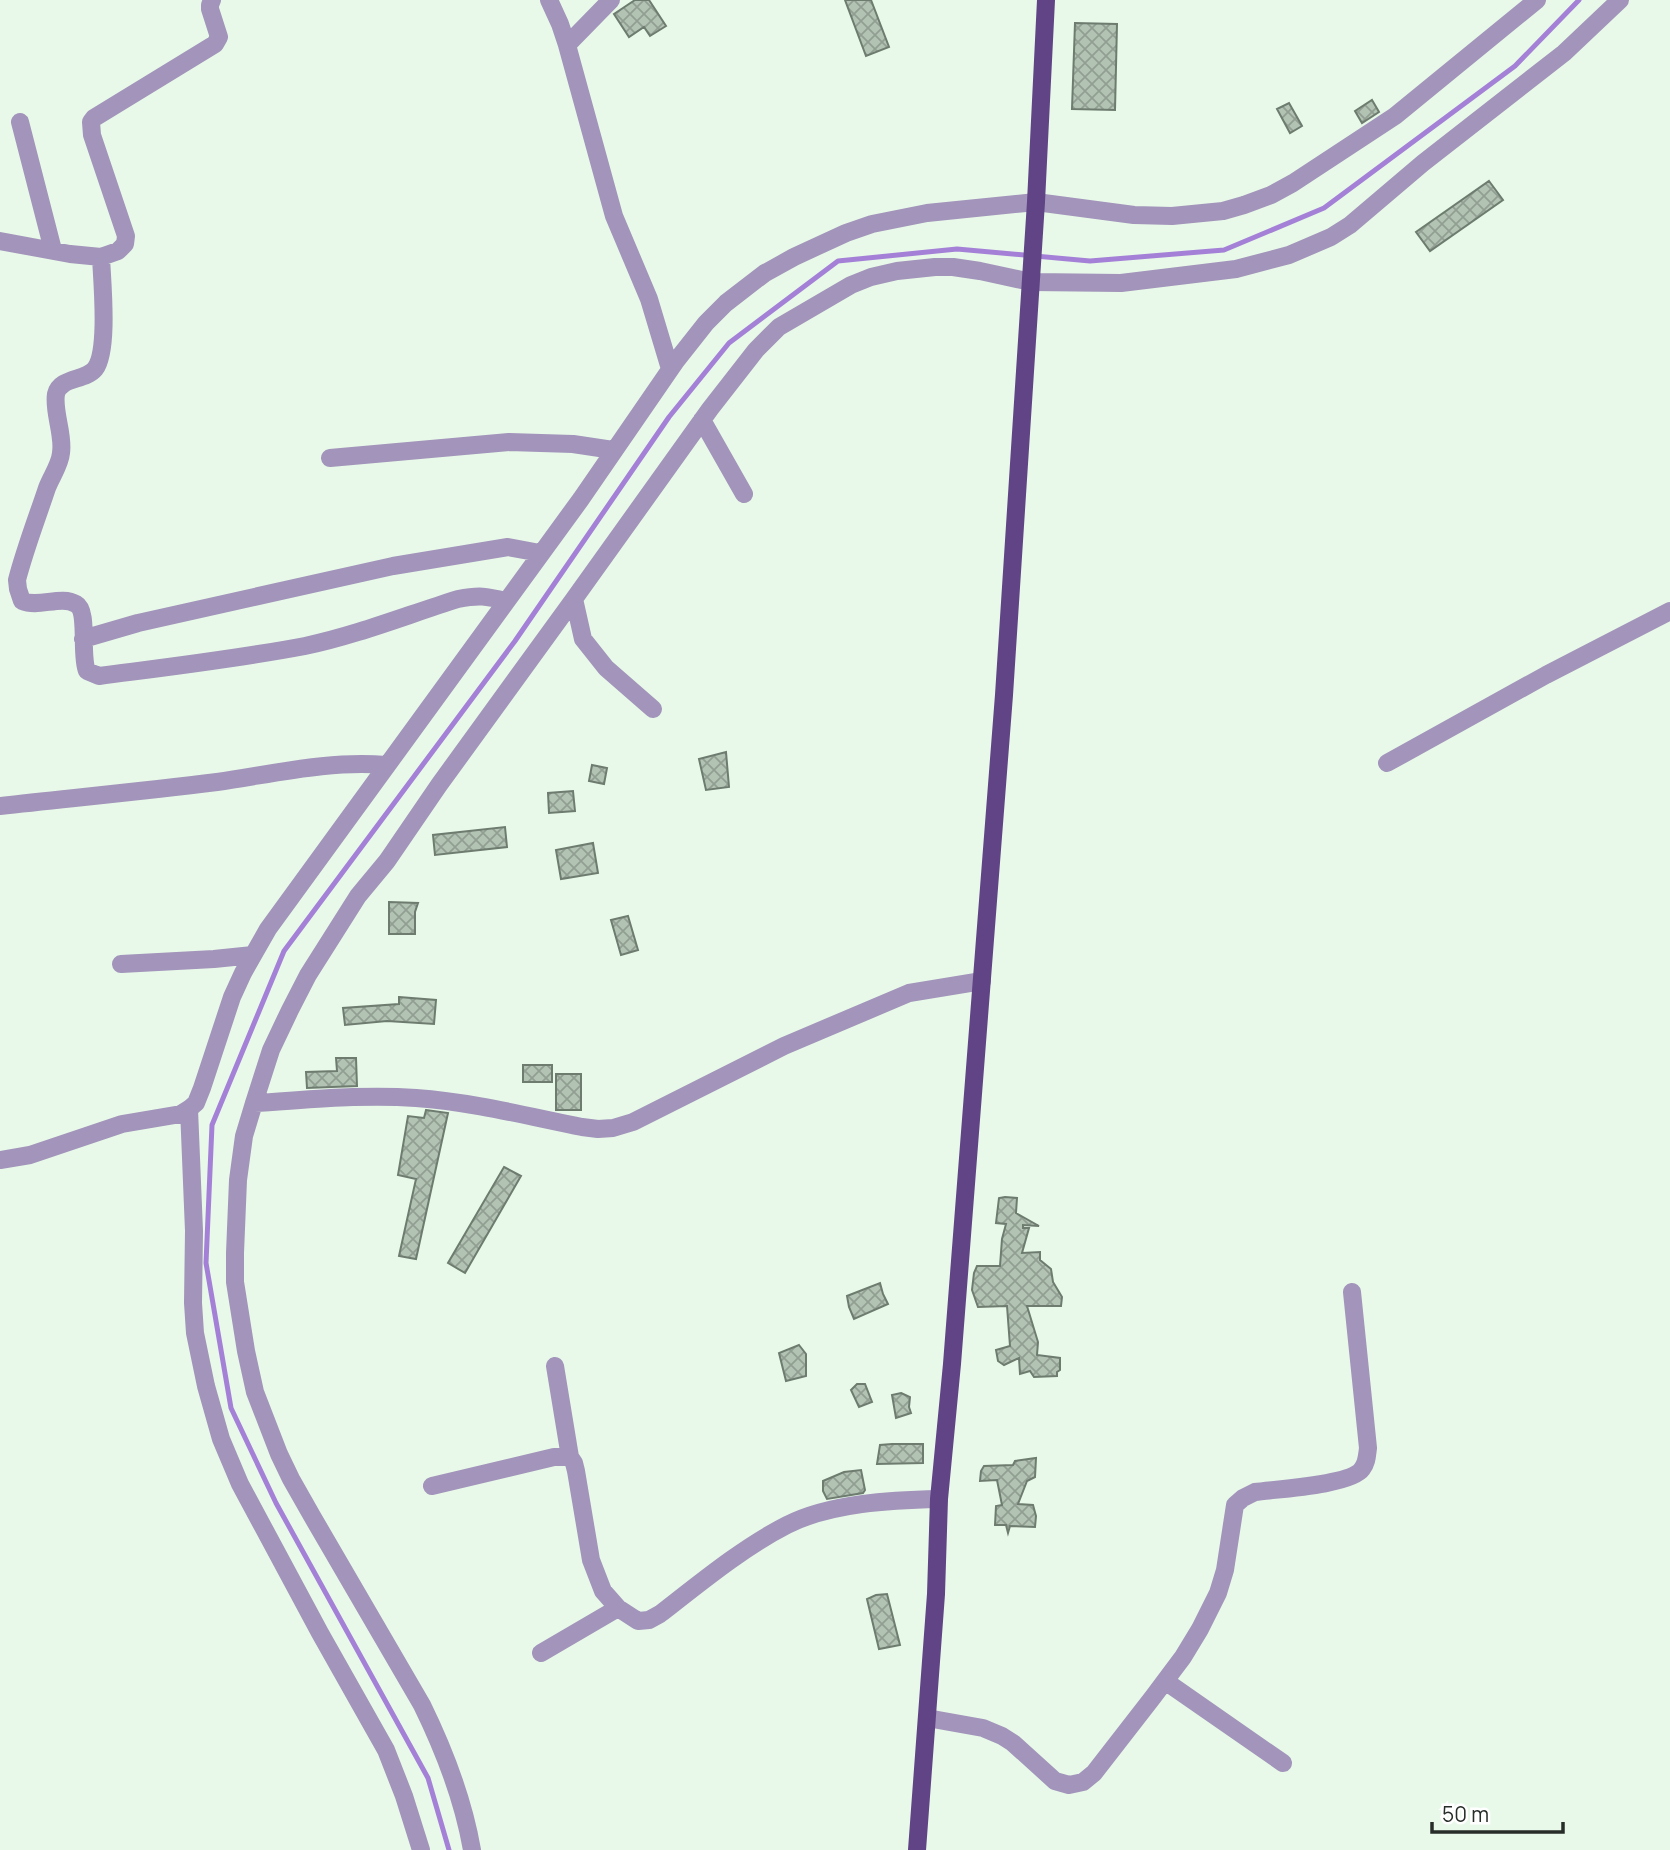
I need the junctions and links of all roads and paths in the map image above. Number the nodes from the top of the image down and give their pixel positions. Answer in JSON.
{"nodes":[{"id":1,"x":212,"y":0,"type":"edge"},
{"id":2,"x":549,"y":0,"type":"edge"},
{"id":3,"x":611,"y":0,"type":"edge"},
{"id":4,"x":1046,"y":0,"type":"edge"},
{"id":5,"x":1537,"y":0,"type":"edge"},
{"id":6,"x":1620,"y":0,"type":"edge"},
{"id":7,"x":566,"y":45,"type":"junction"},
{"id":8,"x":20,"y":122,"type":"dead end"},
{"id":9,"x":1037,"y":202,"type":"junction"},
{"id":10,"x":0,"y":241,"type":"edge"},
{"id":11,"x":53,"y":250,"type":"junction"},
{"id":12,"x":101,"y":257,"type":"junction"},
{"id":13,"x":1031,"y":282,"type":"junction"},
{"id":14,"x":670,"y":369,"type":"junction"},
{"id":15,"x":702,"y":420,"type":"junction"},
{"id":16,"x":613,"y":450,"type":"junction"},
{"id":17,"x":330,"y":458,"type":"dead end"},
{"id":18,"x":744,"y":494,"type":"dead end"},
{"id":19,"x":540,"y":553,"type":"junction"},
{"id":20,"x":574,"y":599,"type":"junction"},
{"id":21,"x":506,"y":601,"type":"junction"},
{"id":22,"x":1670,"y":611,"type":"edge"},
{"id":23,"x":83,"y":639,"type":"junction"},
{"id":24,"x":653,"y":709,"type":"dead end"},
{"id":25,"x":1387,"y":763,"type":"dead end"},
{"id":26,"x":386,"y":765,"type":"junction"},
{"id":27,"x":0,"y":806,"type":"edge"},
{"id":28,"x":253,"y":955,"type":"junction"},
{"id":29,"x":121,"y":964,"type":"dead end"},
{"id":30,"x":982,"y":981,"type":"junction"},
{"id":31,"x":254,"y":1102,"type":"junction"},
{"id":32,"x":189,"y":1109,"type":"junction"},
{"id":33,"x":0,"y":1160,"type":"edge"},
{"id":34,"x":1352,"y":1292,"type":"dead end"},
{"id":35,"x":555,"y":1366,"type":"dead end"},
{"id":36,"x":570,"y":1457,"type":"junction"},
{"id":37,"x":432,"y":1486,"type":"dead end"},
{"id":38,"x":939,"y":1499,"type":"junction"},
{"id":39,"x":618,"y":1608,"type":"junction"},
{"id":40,"x":541,"y":1653,"type":"dead end"},
{"id":41,"x":1165,"y":1681,"type":"junction"},
{"id":42,"x":927,"y":1718,"type":"junction"},
{"id":43,"x":1283,"y":1763,"type":"dead end"},
{"id":44,"x":421,"y":1850,"type":"edge"},
{"id":45,"x":472,"y":1850,"type":"edge"},
{"id":46,"x":917,"y":1850,"type":"edge"}],
"edges":[{"from":1,"to":12,"type":"street"},
{"from":2,"to":7,"type":"street"},
{"from":3,"to":7,"type":"street"},
{"from":4,"to":9,"type":"main road"},
{"from":5,"to":9,"type":"street"},
{"from":6,"to":13,"type":"street"},
{"from":7,"to":14,"type":"street"},
{"from":8,"to":11,"type":"street"},
{"from":9,"to":13,"type":"main road"},
{"from":9,"to":14,"type":"street"},
{"from":10,"to":11,"type":"street"},
{"from":11,"to":12,"type":"street"},
{"from":12,"to":23,"type":"street"},
{"from":13,"to":15,"type":"street"},
{"from":13,"to":30,"type":"main road"},
{"from":14,"to":16,"type":"street"},
{"from":15,"to":18,"type":"street"},
{"from":15,"to":20,"type":"street"},
{"from":16,"to":17,"type":"street"},
{"from":16,"to":19,"type":"street"},
{"from":19,"to":21,"type":"street"},
{"from":19,"to":23,"type":"street"},
{"from":20,"to":24,"type":"street"},
{"from":20,"to":31,"type":"street"},
{"from":21,"to":23,"type":"street"},
{"from":21,"to":26,"type":"street"},
{"from":22,"to":25,"type":"street"},
{"from":26,"to":27,"type":"street"},
{"from":26,"to":28,"type":"street"},
{"from":28,"to":29,"type":"street"},
{"from":28,"to":32,"type":"street"},
{"from":30,"to":31,"type":"street"},
{"from":30,"to":38,"type":"main road"},
{"from":31,"to":45,"type":"street"},
{"from":32,"to":33,"type":"street"},
{"from":32,"to":44,"type":"street"},
{"from":34,"to":41,"type":"street"},
{"from":35,"to":36,"type":"street"},
{"from":36,"to":37,"type":"street"},
{"from":36,"to":39,"type":"street"},
{"from":38,"to":39,"type":"street"},
{"from":38,"to":42,"type":"main road"},
{"from":39,"to":40,"type":"street"},
{"from":41,"to":42,"type":"street"},
{"from":41,"to":43,"type":"street"},
{"from":42,"to":46,"type":"main road"}]}
